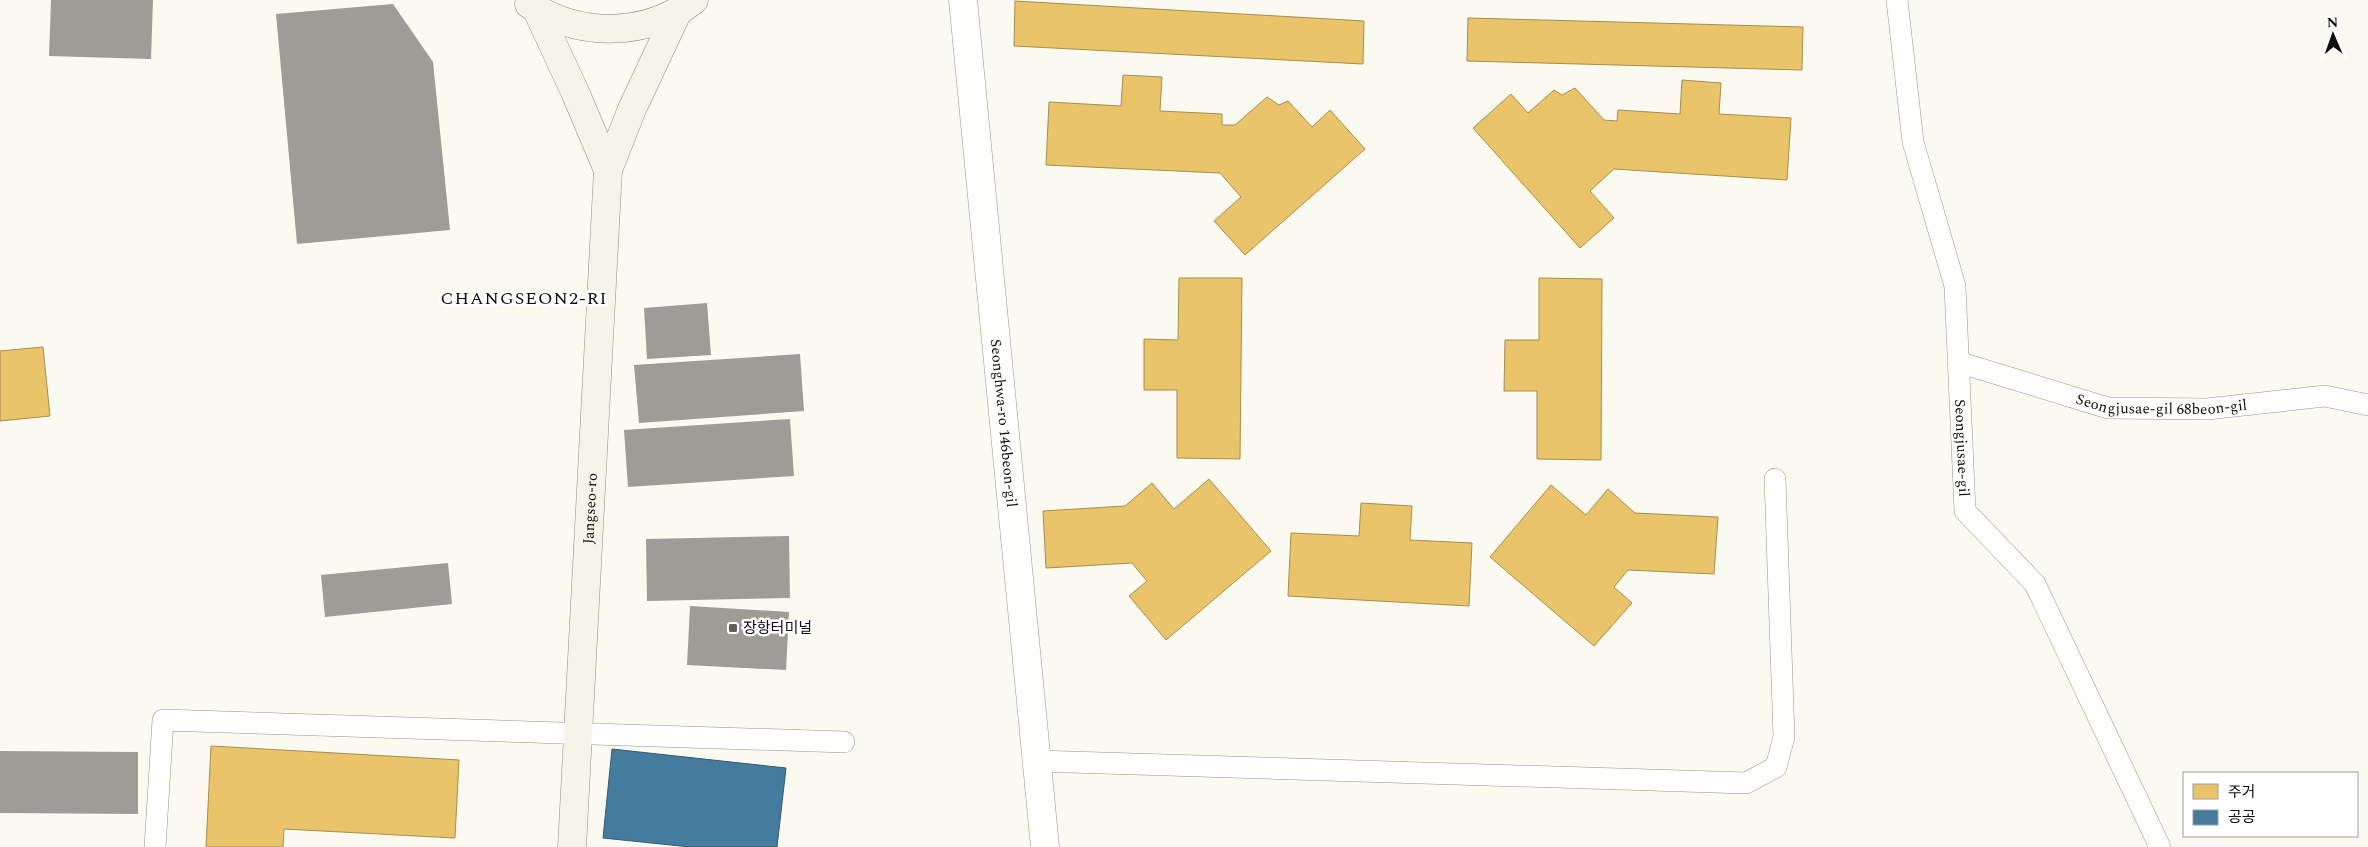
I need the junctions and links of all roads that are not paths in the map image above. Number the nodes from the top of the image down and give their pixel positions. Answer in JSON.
{"nodes":[{"id":1,"x":963,"y":0,"type":"edge"},
{"id":2,"x":1897,"y":0,"type":"edge"},
{"id":3,"x":530,"y":4,"type":"edge"},
{"id":4,"x":686,"y":7,"type":"edge"},
{"id":5,"x":608,"y":170,"type":"junction"},
{"id":6,"x":1958,"y":362,"type":"junction"},
{"id":7,"x":2368,"y":405,"type":"edge"},
{"id":8,"x":1775,"y":479,"type":"dead end"},
{"id":9,"x":579,"y":733,"type":"junction"},
{"id":10,"x":844,"y":742,"type":"dead end"},
{"id":11,"x":1037,"y":761,"type":"junction"},
{"id":12,"x":155,"y":847,"type":"edge"},
{"id":13,"x":572,"y":847,"type":"edge"},
{"id":14,"x":1045,"y":847,"type":"edge"},
{"id":15,"x":2160,"y":847,"type":"edge"}],
"edges":[{"from":1,"to":11,"type":"street","name":"Seonghwa-ro 146beon-gil"},
{"from":2,"to":6,"type":"lane","name":"Seongjusae-gil"},
{"from":3,"to":4,"type":"main road"},
{"from":3,"to":5,"type":"main road"},
{"from":4,"to":5,"type":"main road"},
{"from":5,"to":9,"type":"main road","name":"Jangseo-ro"},
{"from":6,"to":7,"type":"lane","name":"Seongjusae-gil 68beon-gil"},
{"from":6,"to":15,"type":"lane","name":"Seongjusae-gil"},
{"from":8,"to":11,"type":"lane"},
{"from":9,"to":10,"type":"lane"},
{"from":9,"to":12,"type":"lane"},
{"from":9,"to":13,"type":"main road","name":"Jangseo-ro"},
{"from":11,"to":14,"type":"street","name":"Seonghwa-ro 146beon-gil"}]}
